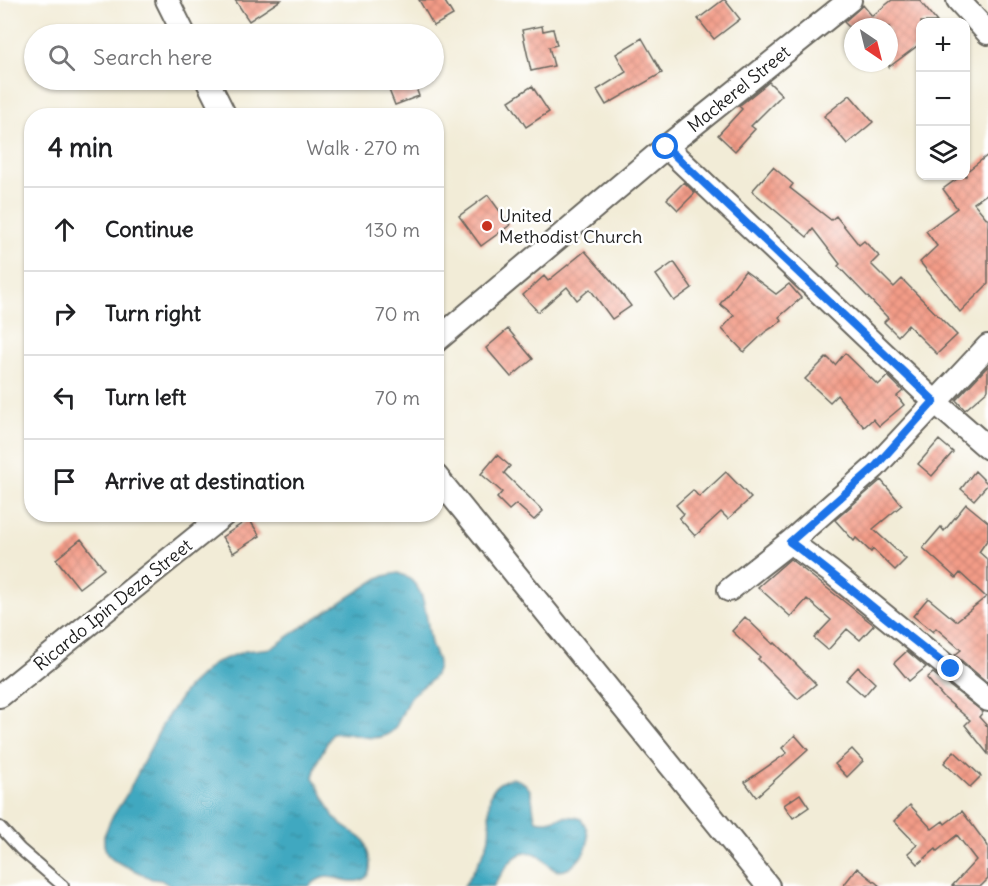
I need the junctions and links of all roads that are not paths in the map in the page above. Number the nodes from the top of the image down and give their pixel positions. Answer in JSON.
{"nodes":[{"id":1,"x":167,"y":0,"type":"edge"},
{"id":2,"x":850,"y":0,"type":"edge"},
{"id":3,"x":958,"y":0,"type":"edge"},
{"id":4,"x":825,"y":8,"type":"edge"},
{"id":5,"x":179,"y":24,"type":"edge"},
{"id":6,"x":988,"y":33,"type":"edge"},
{"id":7,"x":212,"y":90,"type":"edge"},
{"id":8,"x":221,"y":108,"type":"edge"},
{"id":9,"x":666,"y":147,"type":"junction"},
{"id":10,"x":444,"y":334,"type":"edge"},
{"id":11,"x":988,"y":346,"type":"edge"},
{"id":12,"x":934,"y":401,"type":"junction"},
{"id":13,"x":988,"y":448,"type":"edge"},
{"id":14,"x":444,"y":486,"type":"edge"},
{"id":15,"x":215,"y":522,"type":"edge"},
{"id":16,"x":790,"y":542,"type":"junction"},
{"id":17,"x":729,"y":590,"type":"dead end"},
{"id":18,"x":0,"y":696,"type":"edge"},
{"id":19,"x":988,"y":700,"type":"edge"},
{"id":20,"x":0,"y":827,"type":"edge"},
{"id":21,"x":63,"y":886,"type":"edge"},
{"id":22,"x":768,"y":886,"type":"edge"}],
"edges":[{"from":1,"to":5,"type":"street"},
{"from":2,"to":4,"type":"street","name":"Mackerel Street"},
{"from":3,"to":6,"type":"street"},
{"from":4,"to":9,"type":"street","name":"Mackerel Street"},
{"from":7,"to":8,"type":"street"},
{"from":9,"to":10,"type":"street","name":"Mackerel Street"},
{"from":9,"to":12,"type":"street"},
{"from":11,"to":12,"type":"street"},
{"from":12,"to":13,"type":"street"},
{"from":12,"to":16,"type":"street"},
{"from":14,"to":22,"type":"street"},
{"from":15,"to":18,"type":"street","name":"Ricardo Ipin Deza Street"},
{"from":16,"to":17,"type":"street"},
{"from":16,"to":19,"type":"street"},
{"from":20,"to":21,"type":"lane"}]}
